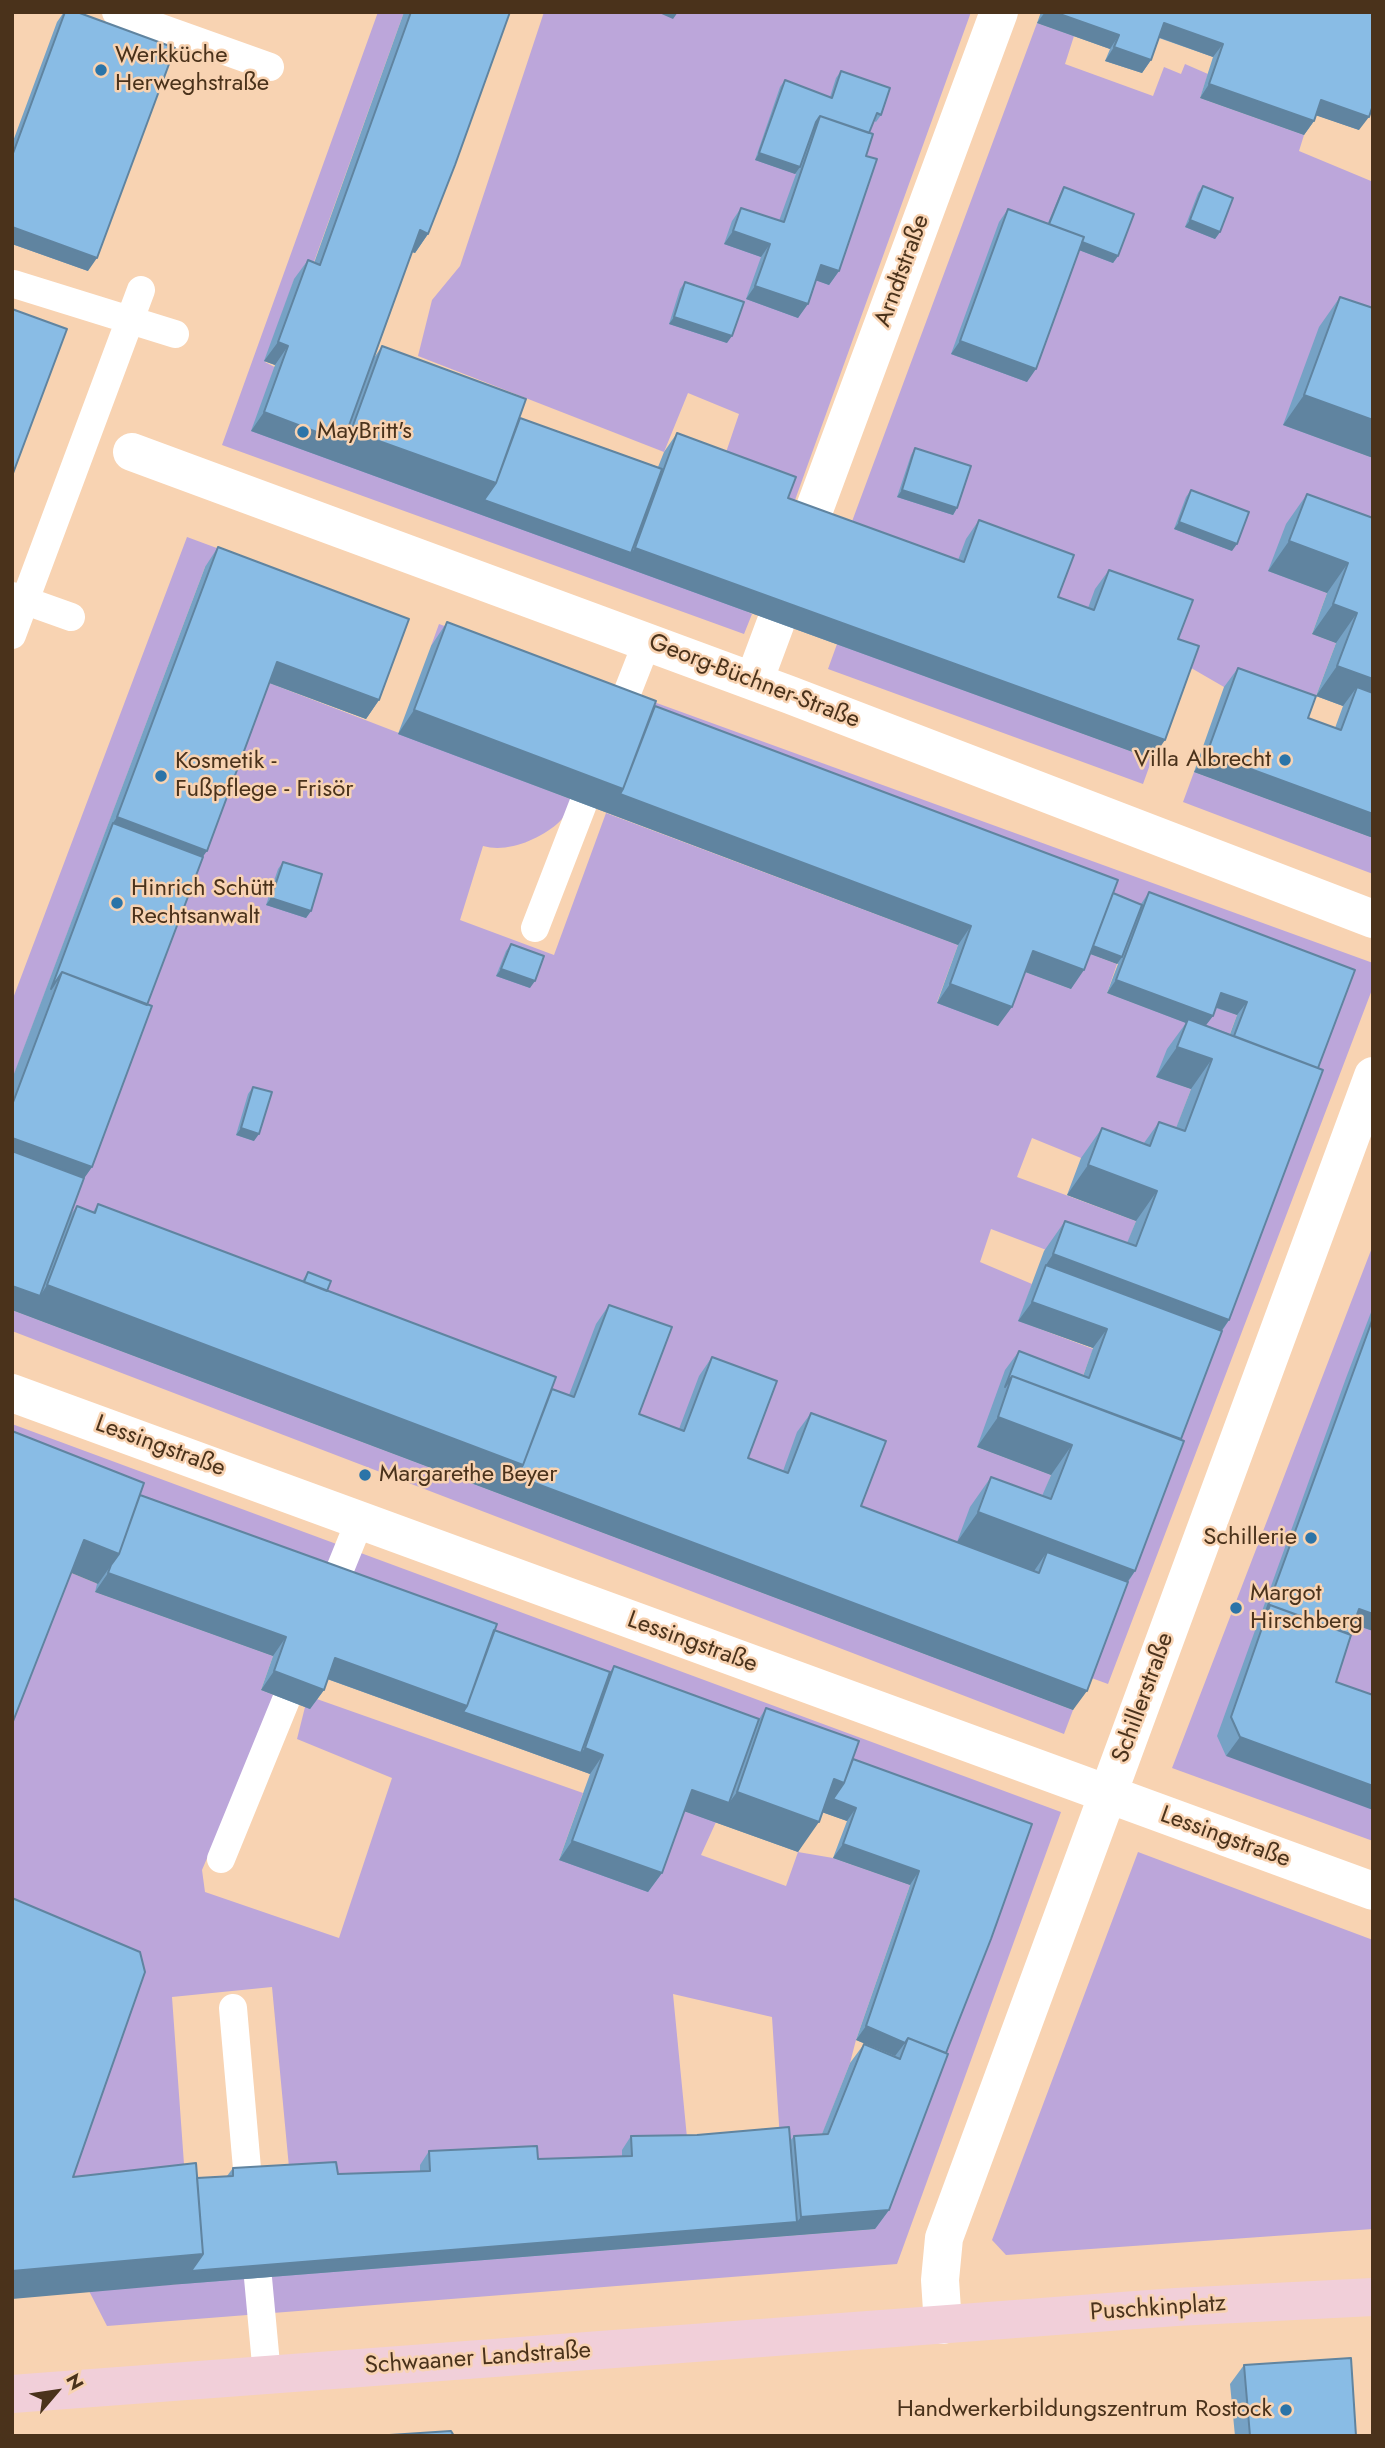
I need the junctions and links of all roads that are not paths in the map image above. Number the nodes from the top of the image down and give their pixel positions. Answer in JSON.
{"nodes":[{"id":1,"x":116,"y":12,"type":"edge"},
{"id":2,"x":999,"y":12,"type":"edge"},
{"id":3,"x":270,"y":67,"type":"dead end"},
{"id":4,"x":14,"y":284,"type":"dead end"},
{"id":5,"x":141,"y":290,"type":"dead end"},
{"id":6,"x":130,"y":320,"type":"junction"},
{"id":7,"x":174,"y":334,"type":"dead end"},
{"id":8,"x":132,"y":452,"type":"dead end"},
{"id":9,"x":807,"y":529,"type":"edge"},
{"id":10,"x":18,"y":598,"type":"edge"},
{"id":11,"x":71,"y":617,"type":"dead end"},
{"id":12,"x":776,"y":622,"type":"edge"},
{"id":13,"x":12,"y":635,"type":"edge"},
{"id":14,"x":648,"y":642,"type":"junction"},
{"id":15,"x":754,"y":681,"type":"junction"},
{"id":16,"x":618,"y":716,"type":"edge"},
{"id":17,"x":583,"y":804,"type":"edge"},
{"id":18,"x":1373,"y":919,"type":"edge"},
{"id":19,"x":535,"y":928,"type":"dead end"},
{"id":20,"x":1373,"y":1076,"type":"edge"},
{"id":21,"x":12,"y":1393,"type":"edge"},
{"id":22,"x":360,"y":1520,"type":"junction"},
{"id":23,"x":332,"y":1588,"type":"edge"},
{"id":24,"x":286,"y":1700,"type":"edge"},
{"id":25,"x":1108,"y":1796,"type":"junction"},
{"id":26,"x":221,"y":1859,"type":"dead end"},
{"id":27,"x":1373,"y":1891,"type":"edge"},
{"id":28,"x":233,"y":2008,"type":"dead end"},
{"id":29,"x":248,"y":2180,"type":"edge"},
{"id":30,"x":258,"y":2278,"type":"edge"},
{"id":31,"x":1373,"y":2297,"type":"edge"},
{"id":32,"x":943,"y":2325,"type":"junction"},
{"id":33,"x":267,"y":2375,"type":"junction"},
{"id":34,"x":12,"y":2394,"type":"edge"}],
"edges":[{"from":1,"to":3,"type":"lane"},
{"from":2,"to":9,"type":"street","name":"Arndtstraße"},
{"from":4,"to":6,"type":"lane"},
{"from":5,"to":6,"type":"lane"},
{"from":6,"to":7,"type":"lane"},
{"from":6,"to":10,"type":"lane"},
{"from":8,"to":14,"type":"street","name":"Georg-Büchner-Straße"},
{"from":10,"to":11,"type":"lane"},
{"from":10,"to":13,"type":"lane"},
{"from":12,"to":15,"type":"street"},
{"from":14,"to":15,"type":"street","name":"Georg-Büchner-Straße"},
{"from":14,"to":16,"type":"lane"},
{"from":15,"to":18,"type":"street","name":"Georg-Büchner-Straße"},
{"from":17,"to":19,"type":"lane"},
{"from":20,"to":25,"type":"street","name":"Schillerstraße"},
{"from":21,"to":22,"type":"street","name":"Lessingstraße"},
{"from":22,"to":23,"type":"lane"},
{"from":22,"to":25,"type":"street","name":"Lessingstraße"},
{"from":24,"to":26,"type":"lane"},
{"from":25,"to":27,"type":"street","name":"Lessingstraße"},
{"from":25,"to":32,"type":"street","name":"Schillerstraße"},
{"from":28,"to":29,"type":"lane"},
{"from":30,"to":33,"type":"lane"},
{"from":31,"to":32,"type":"street","name":"Puschkinplatz"},
{"from":32,"to":33,"type":"street","name":"Schwaaner Landstraße"},
{"from":33,"to":34,"type":"street","name":"Schwaaner Landstraße"}]}
